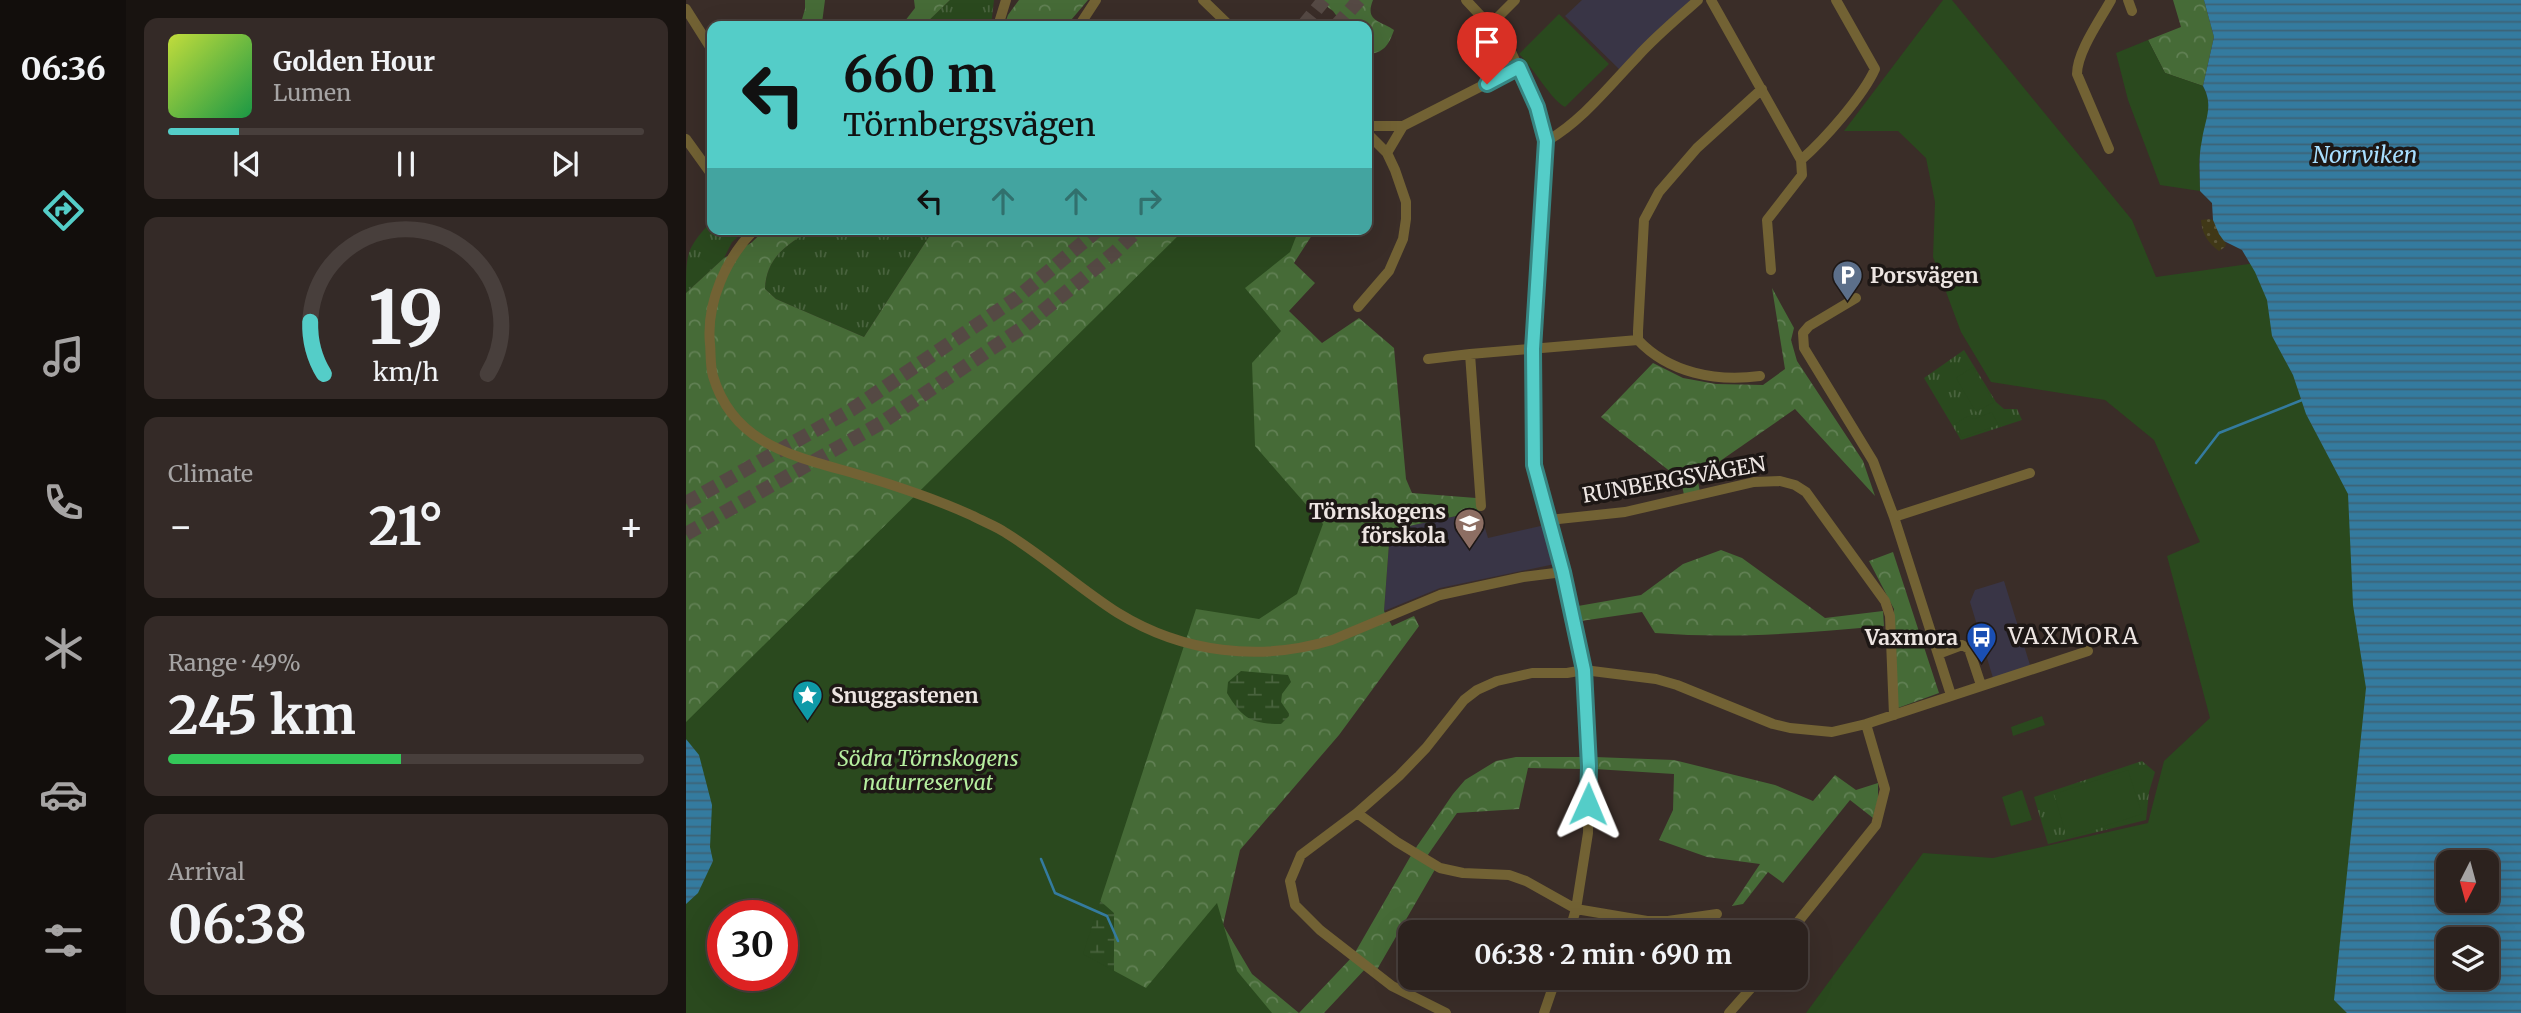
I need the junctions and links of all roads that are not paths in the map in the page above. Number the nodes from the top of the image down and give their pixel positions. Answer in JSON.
{"nodes":[{"id":1,"x":1006,"y":0,"type":"edge"},
{"id":2,"x":1096,"y":0,"type":"edge"},
{"id":3,"x":1203,"y":0,"type":"edge"},
{"id":4,"x":1466,"y":0,"type":"edge"},
{"id":5,"x":1515,"y":0,"type":"edge"},
{"id":6,"x":1698,"y":0,"type":"edge"},
{"id":7,"x":1711,"y":0,"type":"edge"},
{"id":8,"x":1836,"y":0,"type":"edge"},
{"id":9,"x":2110,"y":0,"type":"edge"},
{"id":10,"x":2127,"y":0,"type":"edge"},
{"id":11,"x":686,"y":9,"type":"edge"},
{"id":12,"x":2132,"y":11,"type":"dead end"},
{"id":13,"x":1000,"y":21,"type":"edge"},
{"id":14,"x":1082,"y":21,"type":"edge"},
{"id":15,"x":1225,"y":21,"type":"edge"},
{"id":16,"x":1490,"y":25,"type":"junction"},
{"id":17,"x":707,"y":42,"type":"edge"},
{"id":18,"x":1519,"y":67,"type":"junction"},
{"id":19,"x":1762,"y":89,"type":"junction"},
{"id":20,"x":1372,"y":126,"type":"edge"},
{"id":21,"x":1403,"y":126,"type":"junction"},
{"id":22,"x":686,"y":139,"type":"edge"},
{"id":23,"x":1372,"y":139,"type":"edge"},
{"id":24,"x":1546,"y":141,"type":"junction"},
{"id":25,"x":2109,"y":149,"type":"dead end"},
{"id":26,"x":1388,"y":153,"type":"junction"},
{"id":27,"x":1801,"y":160,"type":"junction"},
{"id":28,"x":707,"y":168,"type":"edge"},
{"id":29,"x":749,"y":235,"type":"edge"},
{"id":30,"x":1771,"y":270,"type":"dead end"},
{"id":31,"x":1856,"y":298,"type":"dead end"},
{"id":32,"x":1358,"y":307,"type":"dead end"},
{"id":33,"x":1639,"y":341,"type":"junction"},
{"id":34,"x":1533,"y":349,"type":"junction"},
{"id":35,"x":1470,"y":354,"type":"junction"},
{"id":36,"x":1428,"y":359,"type":"dead end"},
{"id":37,"x":1760,"y":376,"type":"dead end"},
{"id":38,"x":2030,"y":473,"type":"dead end"},
{"id":39,"x":1480,"y":506,"type":"dead end"},
{"id":40,"x":1894,"y":517,"type":"junction"},
{"id":41,"x":1549,"y":520,"type":"junction"},
{"id":42,"x":1563,"y":572,"type":"junction"},
{"id":43,"x":2088,"y":651,"type":"dead end"},
{"id":44,"x":1938,"y":654,"type":"junction"},
{"id":45,"x":1584,"y":670,"type":"junction"},
{"id":46,"x":1981,"y":685,"type":"junction"},
{"id":47,"x":1951,"y":695,"type":"junction"},
{"id":48,"x":1894,"y":715,"type":"junction"},
{"id":49,"x":1866,"y":724,"type":"junction"},
{"id":50,"x":1357,"y":813,"type":"junction"},
{"id":51,"x":1577,"y":909,"type":"junction"},
{"id":52,"x":1717,"y":914,"type":"dead end"},
{"id":53,"x":1573,"y":920,"type":"edge"},
{"id":54,"x":1799,"y":920,"type":"edge"},
{"id":55,"x":1552,"y":990,"type":"edge"},
{"id":56,"x":1749,"y":990,"type":"edge"},
{"id":57,"x":1446,"y":1013,"type":"edge"},
{"id":58,"x":1544,"y":1013,"type":"edge"},
{"id":59,"x":1729,"y":1013,"type":"edge"}],
"edges":[{"from":1,"to":13,"type":"street"},
{"from":2,"to":14,"type":"street"},
{"from":3,"to":15,"type":"street"},
{"from":4,"to":16,"type":"street"},
{"from":5,"to":16,"type":"street"},
{"from":6,"to":24,"type":"street"},
{"from":7,"to":19,"type":"street"},
{"from":8,"to":27,"type":"street"},
{"from":9,"to":25,"type":"street"},
{"from":10,"to":12,"type":"street"},
{"from":11,"to":17,"type":"street"},
{"from":16,"to":18,"type":"street"},
{"from":18,"to":21,"type":"street"},
{"from":18,"to":24,"type":"street"},
{"from":19,"to":27,"type":"street"},
{"from":19,"to":33,"type":"street"},
{"from":20,"to":21,"type":"street"},
{"from":21,"to":26,"type":"street"},
{"from":22,"to":28,"type":"street"},
{"from":23,"to":26,"type":"street"},
{"from":24,"to":34,"type":"street"},
{"from":26,"to":32,"type":"street"},
{"from":27,"to":30,"type":"street"},
{"from":29,"to":42,"type":"street"},
{"from":31,"to":40,"type":"street"},
{"from":33,"to":34,"type":"street"},
{"from":33,"to":37,"type":"street"},
{"from":34,"to":35,"type":"street"},
{"from":34,"to":41,"type":"street"},
{"from":35,"to":36,"type":"street"},
{"from":35,"to":39,"type":"street"},
{"from":38,"to":40,"type":"street"},
{"from":40,"to":44,"type":"street"},
{"from":41,"to":42,"type":"street"},
{"from":41,"to":48,"type":"street","name":"RUNBERGSVÄGEN"},
{"from":42,"to":45,"type":"street"},
{"from":43,"to":46,"type":"street"},
{"from":44,"to":46,"type":"street"},
{"from":44,"to":47,"type":"street"},
{"from":45,"to":49,"type":"street"},
{"from":45,"to":50,"type":"street"},
{"from":45,"to":51,"type":"street"},
{"from":46,"to":47,"type":"street"},
{"from":47,"to":48,"type":"street"},
{"from":48,"to":49,"type":"street"},
{"from":49,"to":54,"type":"street"},
{"from":50,"to":51,"type":"street"},
{"from":50,"to":57,"type":"street"},
{"from":51,"to":52,"type":"street"},
{"from":51,"to":53,"type":"street"},
{"from":55,"to":58,"type":"street"},
{"from":56,"to":59,"type":"street"}]}
